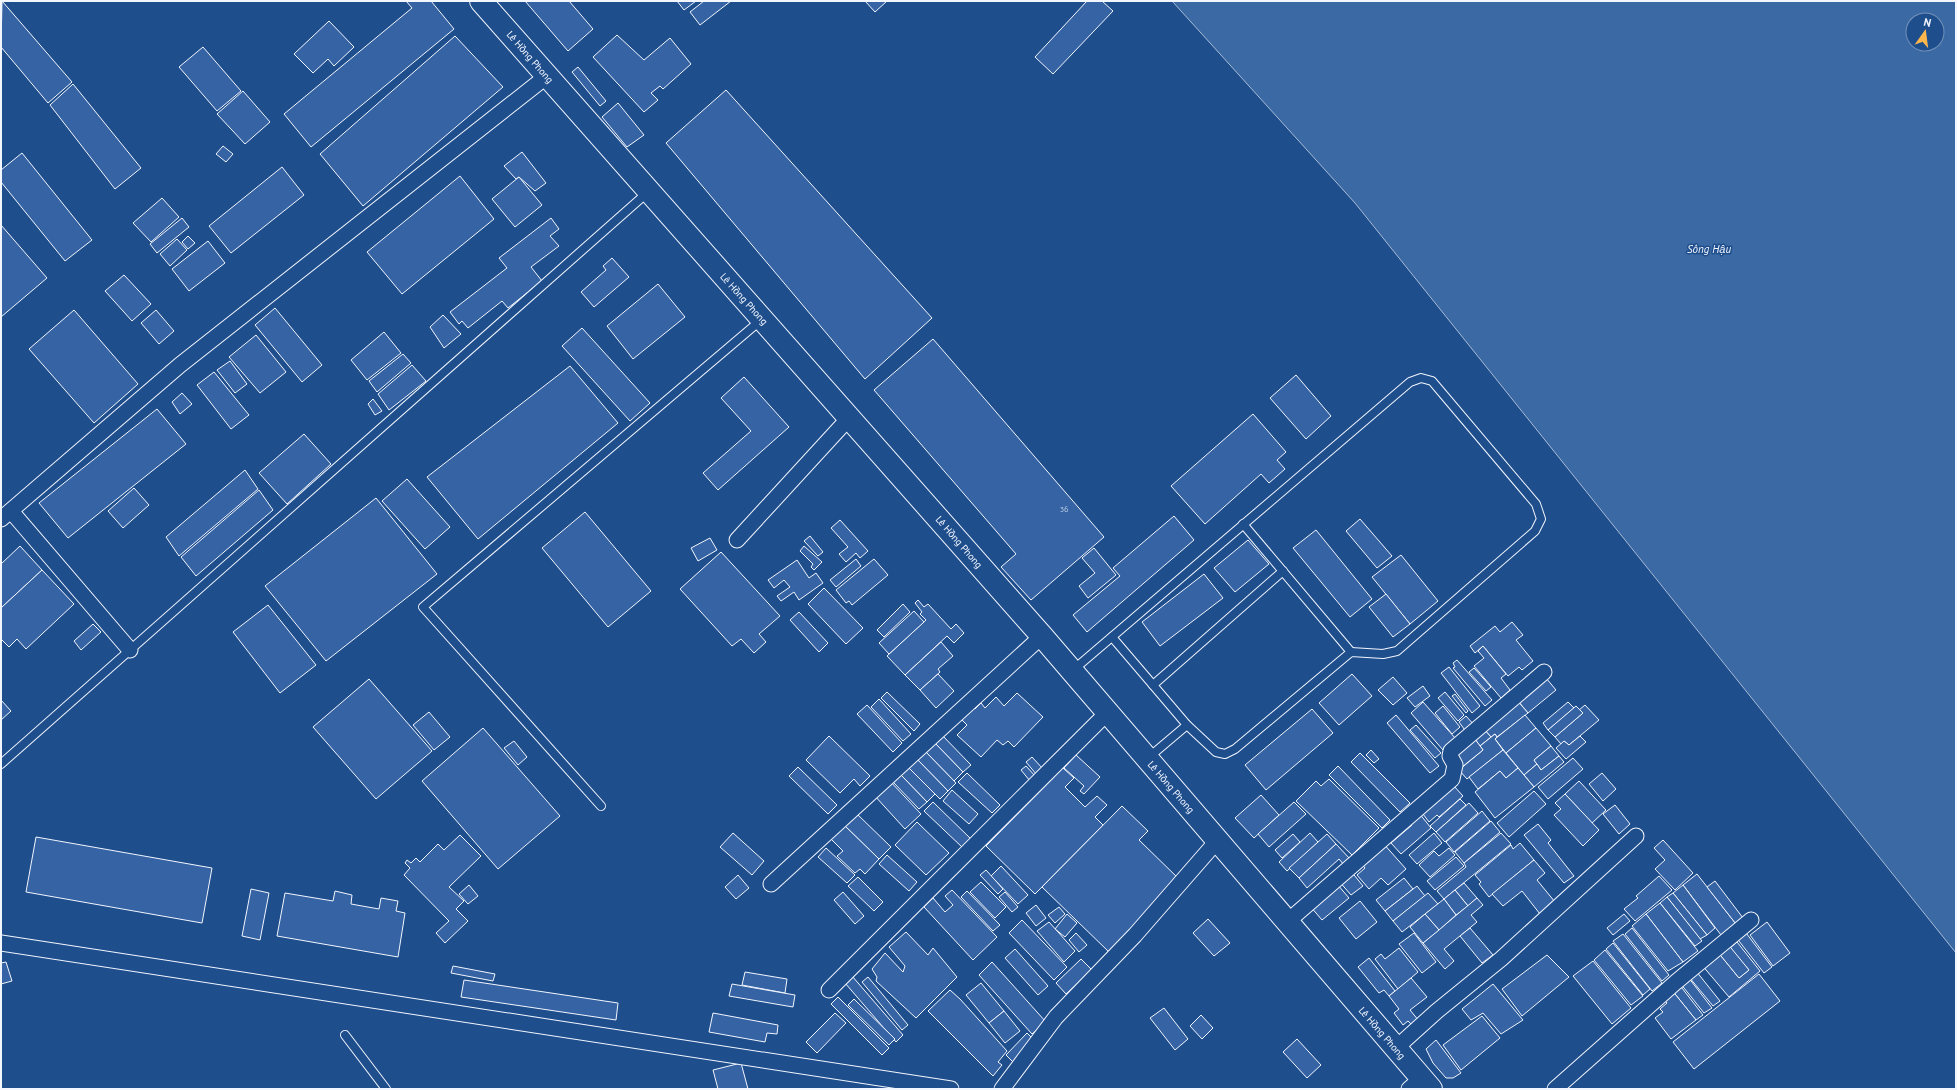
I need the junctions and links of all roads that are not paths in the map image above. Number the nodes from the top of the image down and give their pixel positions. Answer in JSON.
{"nodes":[{"id":1,"x":481,"y":1,"type":"edge"},
{"id":2,"x":547,"y":76,"type":"junction"},
{"id":3,"x":649,"y":191,"type":"junction"},
{"id":4,"x":762,"y":319,"type":"junction"},
{"id":5,"x":849,"y":418,"type":"junction"},
{"id":6,"x":6,"y":515,"type":"edge"},
{"id":7,"x":1243,"y":524,"type":"junction"},
{"id":8,"x":737,"y":540,"type":"dead end"},
{"id":9,"x":1283,"y":571,"type":"junction"},
{"id":10,"x":1042,"y":636,"type":"junction"},
{"id":11,"x":1112,"y":637,"type":"junction"},
{"id":12,"x":130,"y":650,"type":"junction"},
{"id":13,"x":1351,"y":652,"type":"junction"},
{"id":14,"x":1072,"y":671,"type":"junction"},
{"id":15,"x":1544,"y":672,"type":"dead end"},
{"id":16,"x":1153,"y":685,"type":"junction"},
{"id":17,"x":1107,"y":713,"type":"junction"},
{"id":18,"x":1187,"y":725,"type":"junction"},
{"id":19,"x":1147,"y":759,"type":"junction"},
{"id":20,"x":1,"y":764,"type":"edge"},
{"id":21,"x":601,"y":806,"type":"dead end"},
{"id":22,"x":1636,"y":836,"type":"dead end"},
{"id":23,"x":1217,"y":841,"type":"junction"},
{"id":24,"x":772,"y":884,"type":"dead end"},
{"id":25,"x":1751,"y":920,"type":"dead end"},
{"id":26,"x":1287,"y":922,"type":"junction"},
{"id":27,"x":1,"y":943,"type":"edge"},
{"id":28,"x":829,"y":990,"type":"dead end"},
{"id":29,"x":345,"y":1035,"type":"dead end"},
{"id":30,"x":1396,"y":1048,"type":"junction"},
{"id":31,"x":1420,"y":1085,"type":"edge"},
{"id":32,"x":386,"y":1089,"type":"edge"},
{"id":33,"x":950,"y":1089,"type":"edge"},
{"id":34,"x":1002,"y":1089,"type":"edge"},
{"id":35,"x":1555,"y":1089,"type":"edge"}],
"edges":[{"from":1,"to":2,"type":"highway","name":"Lê Hồng Phong"},
{"from":2,"to":3,"type":"highway","name":"Lê Hồng Phong"},
{"from":2,"to":6,"type":"street"},
{"from":3,"to":4,"type":"highway","name":"Lê Hồng Phong"},
{"from":3,"to":12,"type":"lane"},
{"from":4,"to":5,"type":"highway","name":"Lê Hồng Phong"},
{"from":4,"to":21,"type":"lane"},
{"from":5,"to":8,"type":"street"},
{"from":5,"to":10,"type":"highway","name":"Lê Hồng Phong"},
{"from":6,"to":12,"type":"street"},
{"from":7,"to":9,"type":"lane"},
{"from":7,"to":11,"type":"lane"},
{"from":7,"to":13,"type":"lane"},
{"from":9,"to":13,"type":"lane"},
{"from":9,"to":16,"type":"lane"},
{"from":10,"to":14,"type":"highway","name":"Lê Hồng Phong"},
{"from":10,"to":24,"type":"street"},
{"from":11,"to":14,"type":"lane"},
{"from":11,"to":16,"type":"lane"},
{"from":12,"to":20,"type":"lane"},
{"from":13,"to":18,"type":"lane"},
{"from":14,"to":17,"type":"highway","name":"Lê Hồng Phong"},
{"from":15,"to":26,"type":"street"},
{"from":16,"to":18,"type":"lane"},
{"from":17,"to":19,"type":"highway","name":"Lê Hồng Phong"},
{"from":17,"to":28,"type":"street"},
{"from":18,"to":19,"type":"lane"},
{"from":19,"to":23,"type":"highway","name":"Lê Hồng Phong"},
{"from":22,"to":30,"type":"street"},
{"from":23,"to":26,"type":"highway","name":"Lê Hồng Phong"},
{"from":23,"to":34,"type":"street"},
{"from":25,"to":35,"type":"street"},
{"from":26,"to":30,"type":"highway","name":"Lê Hồng Phong"},
{"from":27,"to":33,"type":"street"},
{"from":29,"to":32,"type":"lane"},
{"from":30,"to":31,"type":"highway","name":"Lê Hồng Phong"}]}
